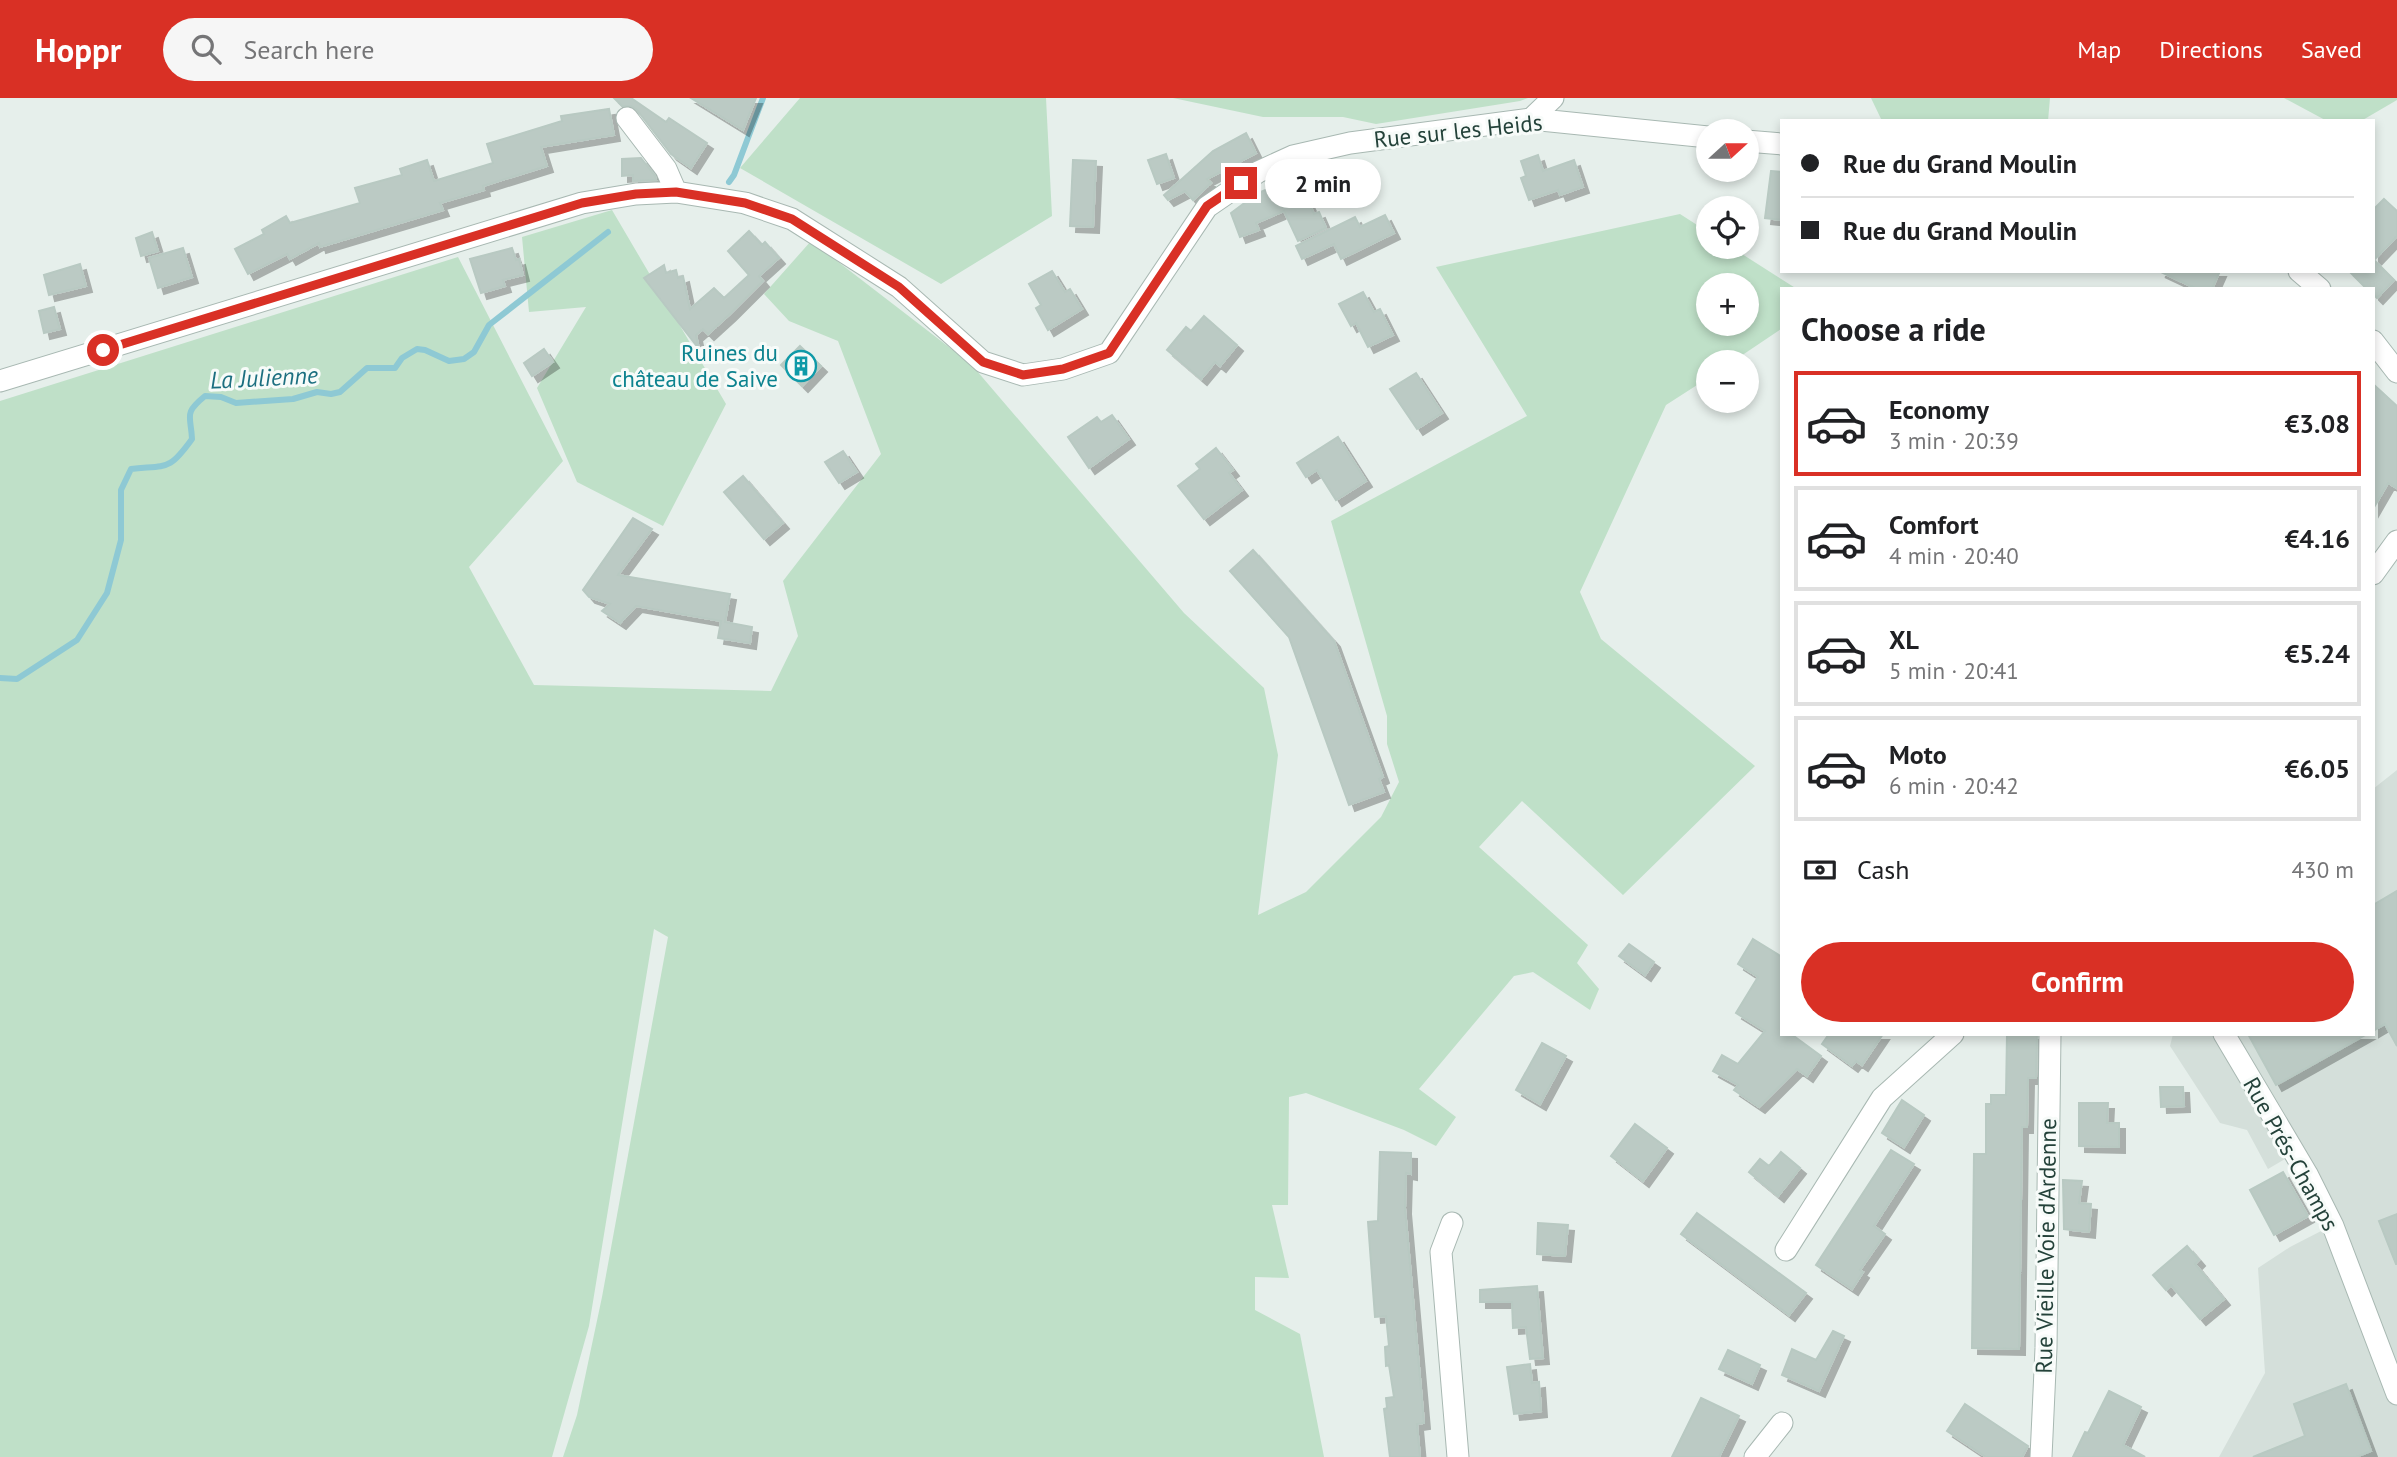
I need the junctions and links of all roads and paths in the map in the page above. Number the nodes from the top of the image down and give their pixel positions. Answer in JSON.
{"nodes":[{"id":1,"x":1553,"y":98,"type":"edge"},
{"id":2,"x":626,"y":118,"type":"dead end"},
{"id":3,"x":1531,"y":119,"type":"junction"},
{"id":4,"x":1696,"y":136,"type":"edge"},
{"id":5,"x":1759,"y":142,"type":"edge"},
{"id":6,"x":1780,"y":144,"type":"edge"},
{"id":7,"x":676,"y":192,"type":"junction"},
{"id":8,"x":2301,"y":273,"type":"edge"},
{"id":9,"x":2318,"y":287,"type":"edge"},
{"id":10,"x":2375,"y":344,"type":"edge"},
{"id":11,"x":2397,"y":372,"type":"edge"},
{"id":12,"x":0,"y":381,"type":"edge"},
{"id":13,"x":2397,"y":541,"type":"edge"},
{"id":14,"x":2375,"y":571,"type":"edge"},
{"id":15,"x":1951,"y":1036,"type":"edge"},
{"id":16,"x":2050,"y":1036,"type":"edge"},
{"id":17,"x":2225,"y":1036,"type":"edge"},
{"id":18,"x":1452,"y":1223,"type":"dead end"},
{"id":19,"x":1786,"y":1250,"type":"dead end"},
{"id":20,"x":2397,"y":1394,"type":"edge"},
{"id":21,"x":1782,"y":1423,"type":"dead end"},
{"id":22,"x":1458,"y":1457,"type":"edge"},
{"id":23,"x":1755,"y":1457,"type":"edge"},
{"id":24,"x":2041,"y":1457,"type":"edge"}],
"edges":[{"from":1,"to":3,"type":"street"},
{"from":2,"to":7,"type":"street"},
{"from":3,"to":4,"type":"street","name":"Rue sur les Heids"},
{"from":3,"to":7,"type":"street","name":"Rue sur les Heids"},
{"from":5,"to":6,"type":"street"},
{"from":7,"to":12,"type":"street","name":"Rue sur les Heids"},
{"from":8,"to":9,"type":"street"},
{"from":10,"to":11,"type":"street"},
{"from":13,"to":14,"type":"street"},
{"from":15,"to":19,"type":"street"},
{"from":16,"to":24,"type":"street","name":"Rue Vieille Voie d'Ardenne"},
{"from":17,"to":20,"type":"street","name":"Rue Prés-Champs"},
{"from":18,"to":22,"type":"street"},
{"from":21,"to":23,"type":"street"}]}
